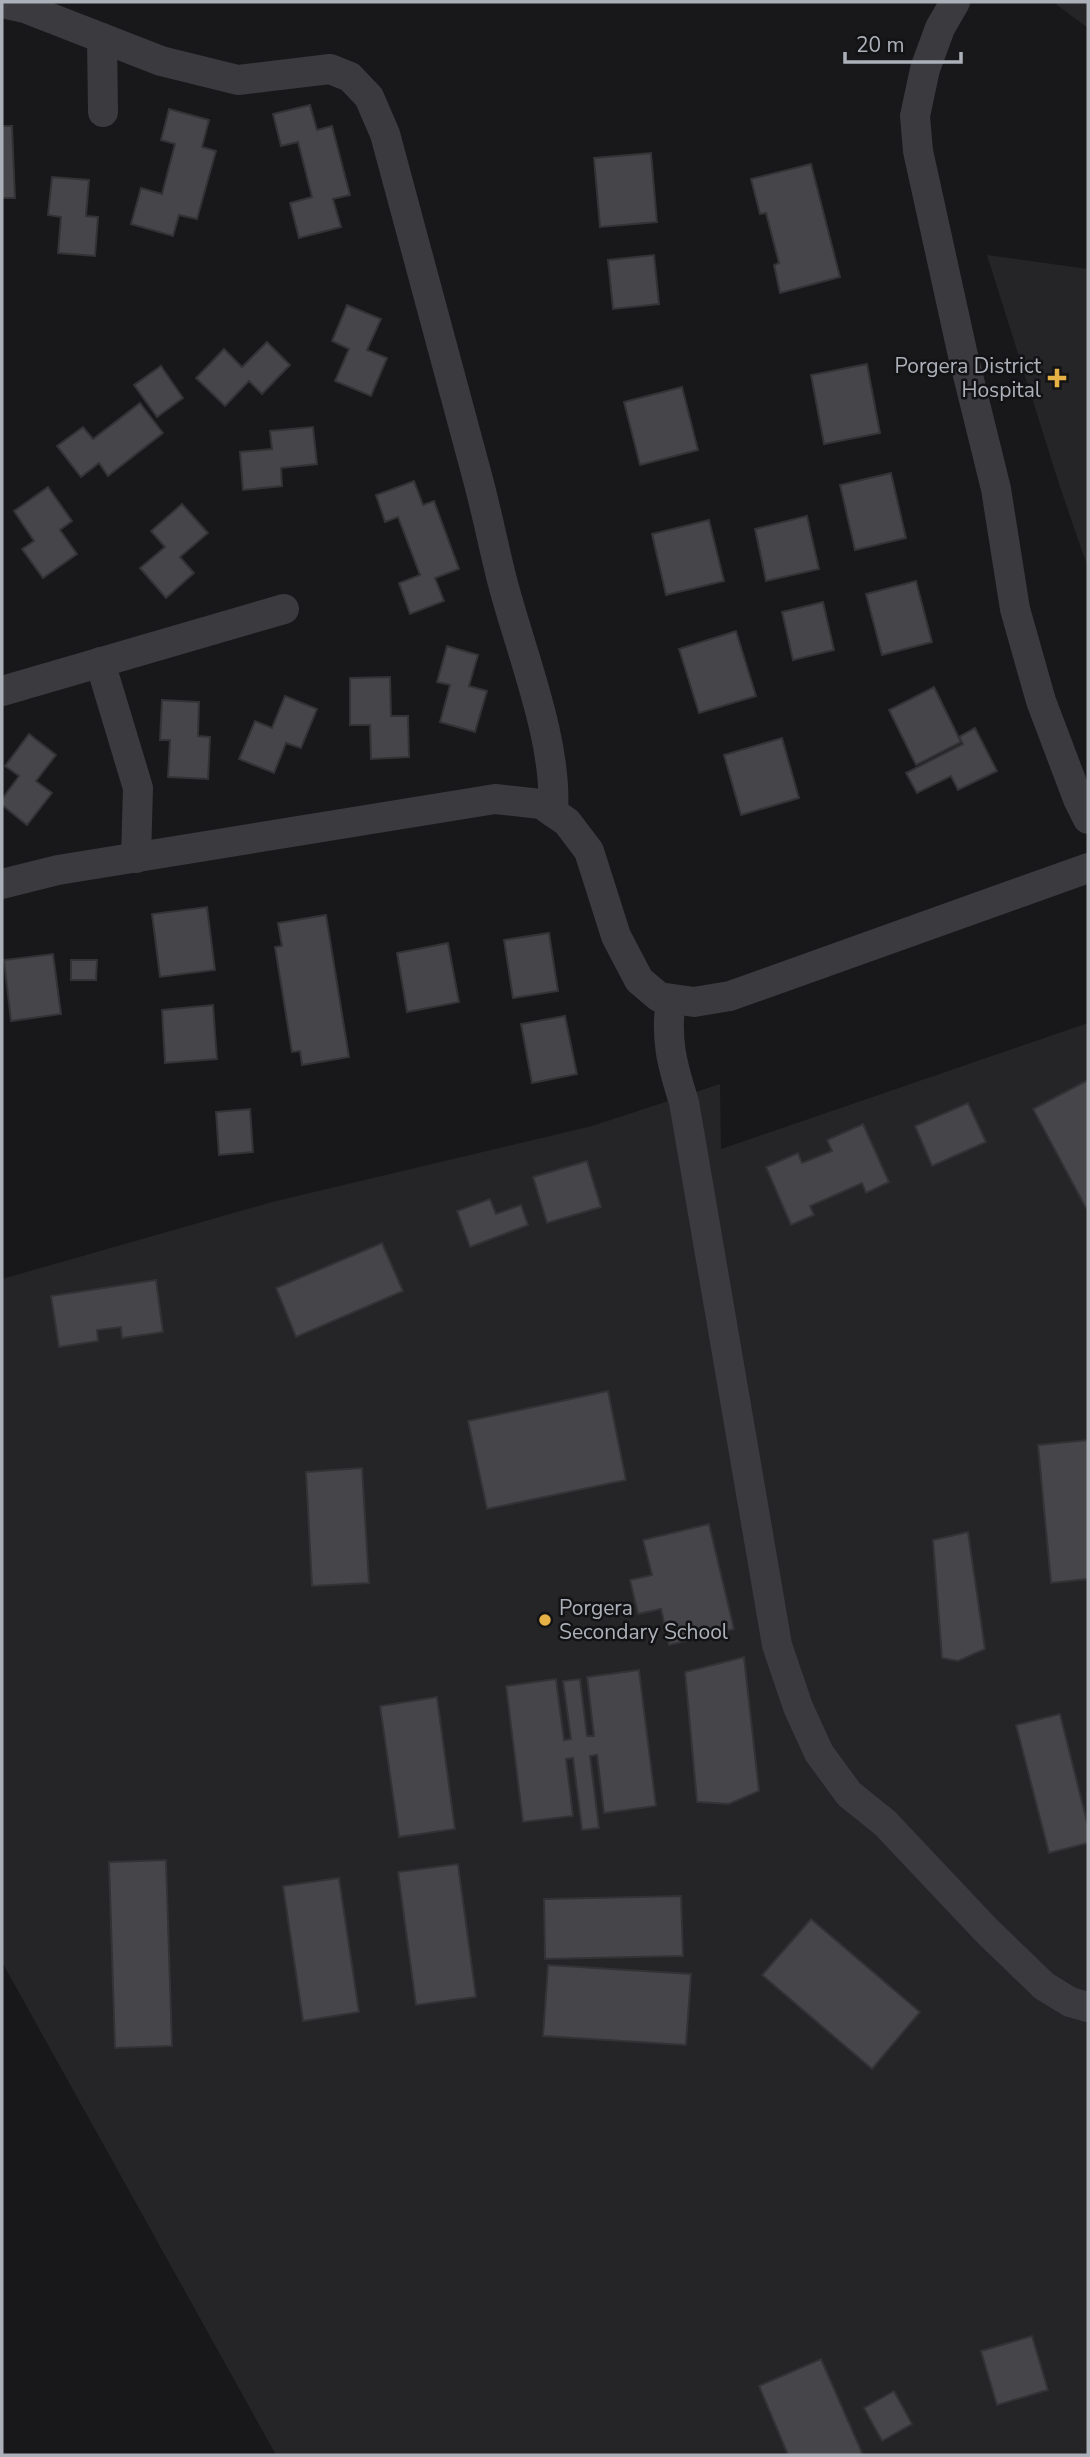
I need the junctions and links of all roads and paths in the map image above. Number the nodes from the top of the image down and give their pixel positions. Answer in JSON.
{"nodes":[{"id":1,"x":955,"y":2,"type":"edge"},
{"id":2,"x":2,"y":4,"type":"edge"},
{"id":3,"x":102,"y":38,"type":"junction"},
{"id":4,"x":103,"y":112,"type":"dead end"},
{"id":5,"x":284,"y":608,"type":"dead end"},
{"id":6,"x":100,"y":662,"type":"junction"},
{"id":7,"x":2,"y":691,"type":"edge"},
{"id":8,"x":553,"y":812,"type":"junction"},
{"id":9,"x":1088,"y":819,"type":"edge"},
{"id":10,"x":136,"y":858,"type":"junction"},
{"id":11,"x":1088,"y":868,"type":"edge"},
{"id":12,"x":2,"y":884,"type":"edge"},
{"id":13,"x":671,"y":999,"type":"junction"},
{"id":14,"x":1088,"y":2007,"type":"edge"}],
"edges":[{"from":1,"to":9,"type":"street"},
{"from":2,"to":3,"type":"street"},
{"from":3,"to":4,"type":"street"},
{"from":3,"to":8,"type":"street"},
{"from":5,"to":6,"type":"street"},
{"from":6,"to":7,"type":"street"},
{"from":6,"to":10,"type":"street"},
{"from":8,"to":10,"type":"street"},
{"from":8,"to":13,"type":"street"},
{"from":10,"to":12,"type":"street"},
{"from":11,"to":13,"type":"street"},
{"from":13,"to":14,"type":"street"}]}
